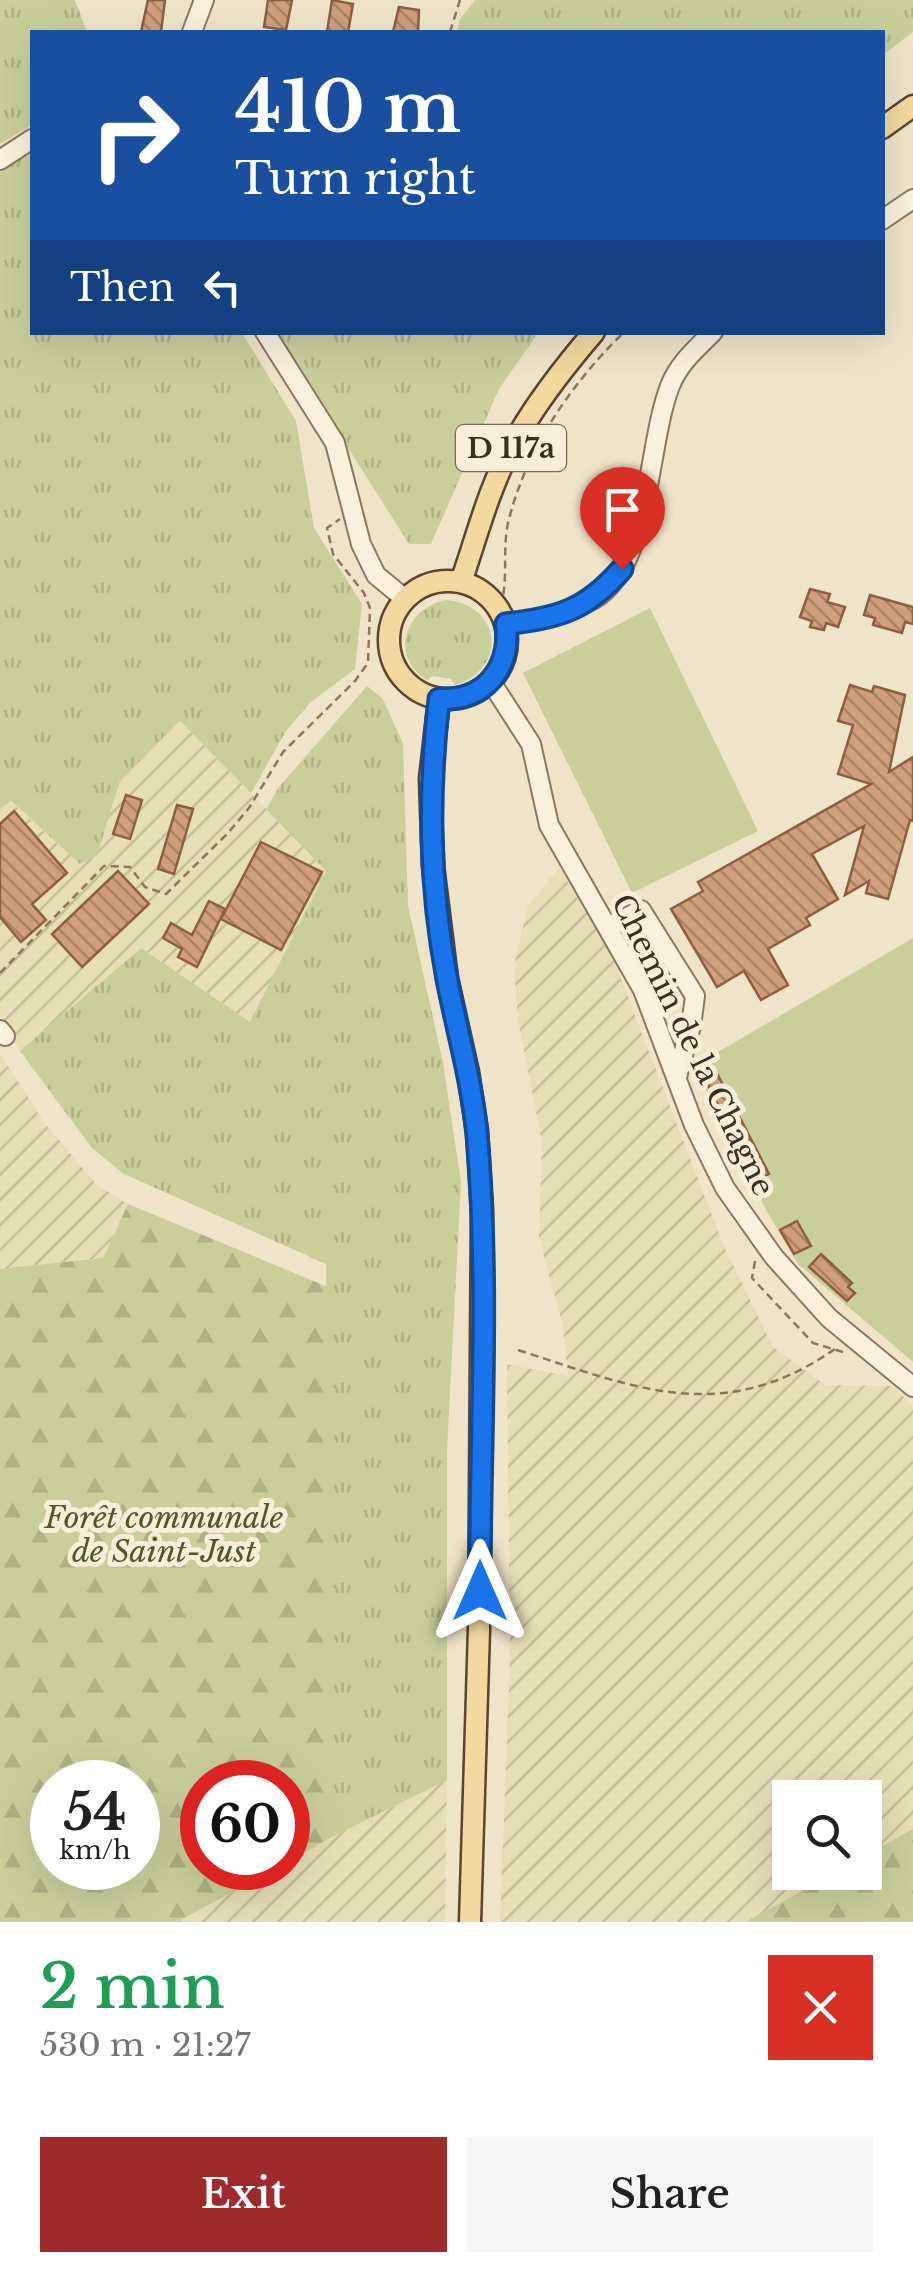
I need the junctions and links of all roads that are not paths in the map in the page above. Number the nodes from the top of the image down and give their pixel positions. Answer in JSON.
{"nodes":[{"id":1,"x":199,"y":4,"type":"edge"},
{"id":2,"x":192,"y":30,"type":"edge"},
{"id":3,"x":913,"y":106,"type":"edge"},
{"id":4,"x":885,"y":126,"type":"edge"},
{"id":5,"x":30,"y":140,"type":"edge"},
{"id":6,"x":0,"y":160,"type":"edge"},
{"id":7,"x":913,"y":199,"type":"edge"},
{"id":8,"x":885,"y":218,"type":"edge"},
{"id":9,"x":267,"y":335,"type":"edge"},
{"id":10,"x":591,"y":335,"type":"edge"},
{"id":11,"x":710,"y":335,"type":"edge"},
{"id":12,"x":461,"y":582,"type":"junction"},
{"id":13,"x":405,"y":599,"type":"junction"},
{"id":14,"x":502,"y":616,"type":"junction"},
{"id":15,"x":491,"y":682,"type":"junction"},
{"id":16,"x":439,"y":699,"type":"junction"},
{"id":17,"x":608,"y":926,"type":"junction"},
{"id":18,"x":676,"y":1078,"type":"junction"},
{"id":19,"x":913,"y":1388,"type":"edge"},
{"id":20,"x":470,"y":1922,"type":"edge"}],
"edges":[{"from":1,"to":2,"type":"street"},
{"from":3,"to":4,"type":"main road"},
{"from":5,"to":6,"type":"street"},
{"from":7,"to":8,"type":"street"},
{"from":9,"to":13,"type":"street"},
{"from":10,"to":12,"type":"main road","number":"D 117a"},
{"from":11,"to":14,"type":"street"},
{"from":12,"to":13,"type":"main road"},
{"from":12,"to":14,"type":"main road"},
{"from":13,"to":16,"type":"main road"},
{"from":14,"to":15,"type":"main road"},
{"from":15,"to":16,"type":"main road"},
{"from":15,"to":17,"type":"street","name":"Chemin de la Chagne"},
{"from":16,"to":20,"type":"main road"},
{"from":17,"to":18,"type":"street","name":"Chemin de la Chagne"},
{"from":17,"to":18,"type":"street"},
{"from":18,"to":19,"type":"street","name":"Chemin de la Chagne"}]}
